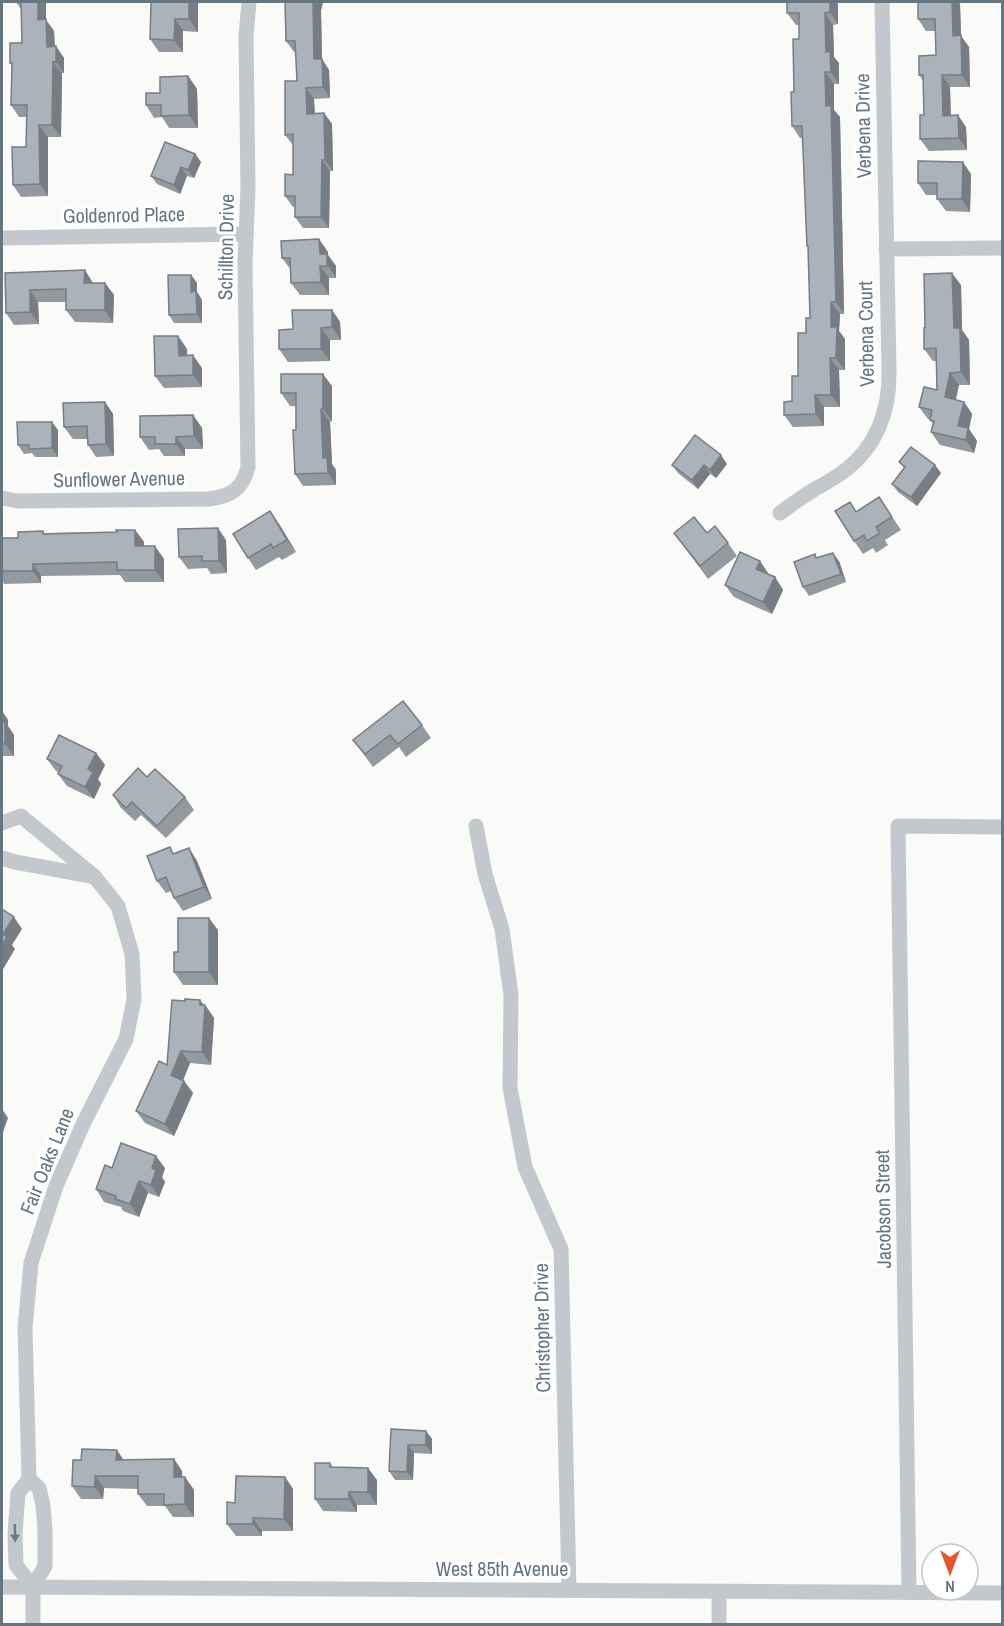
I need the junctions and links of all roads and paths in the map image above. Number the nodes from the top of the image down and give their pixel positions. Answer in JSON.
{"nodes":[{"id":1,"x":249,"y":2,"type":"edge"},
{"id":2,"x":882,"y":2,"type":"edge"},
{"id":3,"x":246,"y":234,"type":"junction"},
{"id":4,"x":2,"y":237,"type":"edge"},
{"id":5,"x":1002,"y":248,"type":"edge"},
{"id":6,"x":886,"y":249,"type":"junction"},
{"id":7,"x":236,"y":489,"type":"joint"},
{"id":8,"x":2,"y":498,"type":"edge"},
{"id":9,"x":780,"y":513,"type":"dead end"},
{"id":10,"x":2,"y":823,"type":"edge"},
{"id":11,"x":476,"y":826,"type":"dead end"},
{"id":12,"x":1002,"y":827,"type":"edge"},
{"id":13,"x":2,"y":858,"type":"edge"},
{"id":14,"x":94,"y":876,"type":"junction"},
{"id":15,"x":29,"y":1479,"type":"junction"},
{"id":16,"x":2,"y":1587,"type":"edge"},
{"id":17,"x":33,"y":1587,"type":"junction"},
{"id":18,"x":569,"y":1590,"type":"junction"},
{"id":19,"x":909,"y":1591,"type":"junction"},
{"id":20,"x":719,"y":1592,"type":"junction"},
{"id":21,"x":1002,"y":1593,"type":"edge"},
{"id":22,"x":33,"y":1624,"type":"edge"},
{"id":23,"x":718,"y":1624,"type":"edge"}],
"edges":[{"from":1,"to":3,"type":"street","name":"Schillton Drive"},
{"from":2,"to":6,"type":"street","name":"Verbena Drive"},
{"from":3,"to":4,"type":"street","name":"Goldenrod Place"},
{"from":3,"to":7,"type":"street","name":"Schillton Drive"},
{"from":5,"to":6,"type":"street"},
{"from":6,"to":9,"type":"street","name":"Verbena Court"},
{"from":7,"to":8,"type":"street","name":"Sunflower Avenue"},
{"from":10,"to":14,"type":"street","name":"Fair Oaks Lane"},
{"from":11,"to":18,"type":"street","name":"Christopher Drive"},
{"from":12,"to":19,"type":"street","name":"Jacobson Street"},
{"from":13,"to":14,"type":"street"},
{"from":14,"to":15,"type":"street","name":"Fair Oaks Lane"},
{"from":15,"to":17,"type":"street","name":"Fair Oaks Lane"},
{"from":15,"to":17,"type":"street","name":"Fair Oaks Lane","one_way":true},
{"from":16,"to":17,"type":"street","name":"West 85th Avenue"},
{"from":17,"to":18,"type":"street","name":"West 85th Avenue"},
{"from":17,"to":22,"type":"street"},
{"from":18,"to":20,"type":"street","name":"West 85th Avenue"},
{"from":19,"to":20,"type":"street","name":"West 85th Avenue"},
{"from":19,"to":21,"type":"street","name":"West 85th Avenue"},
{"from":20,"to":23,"type":"street"}]}
